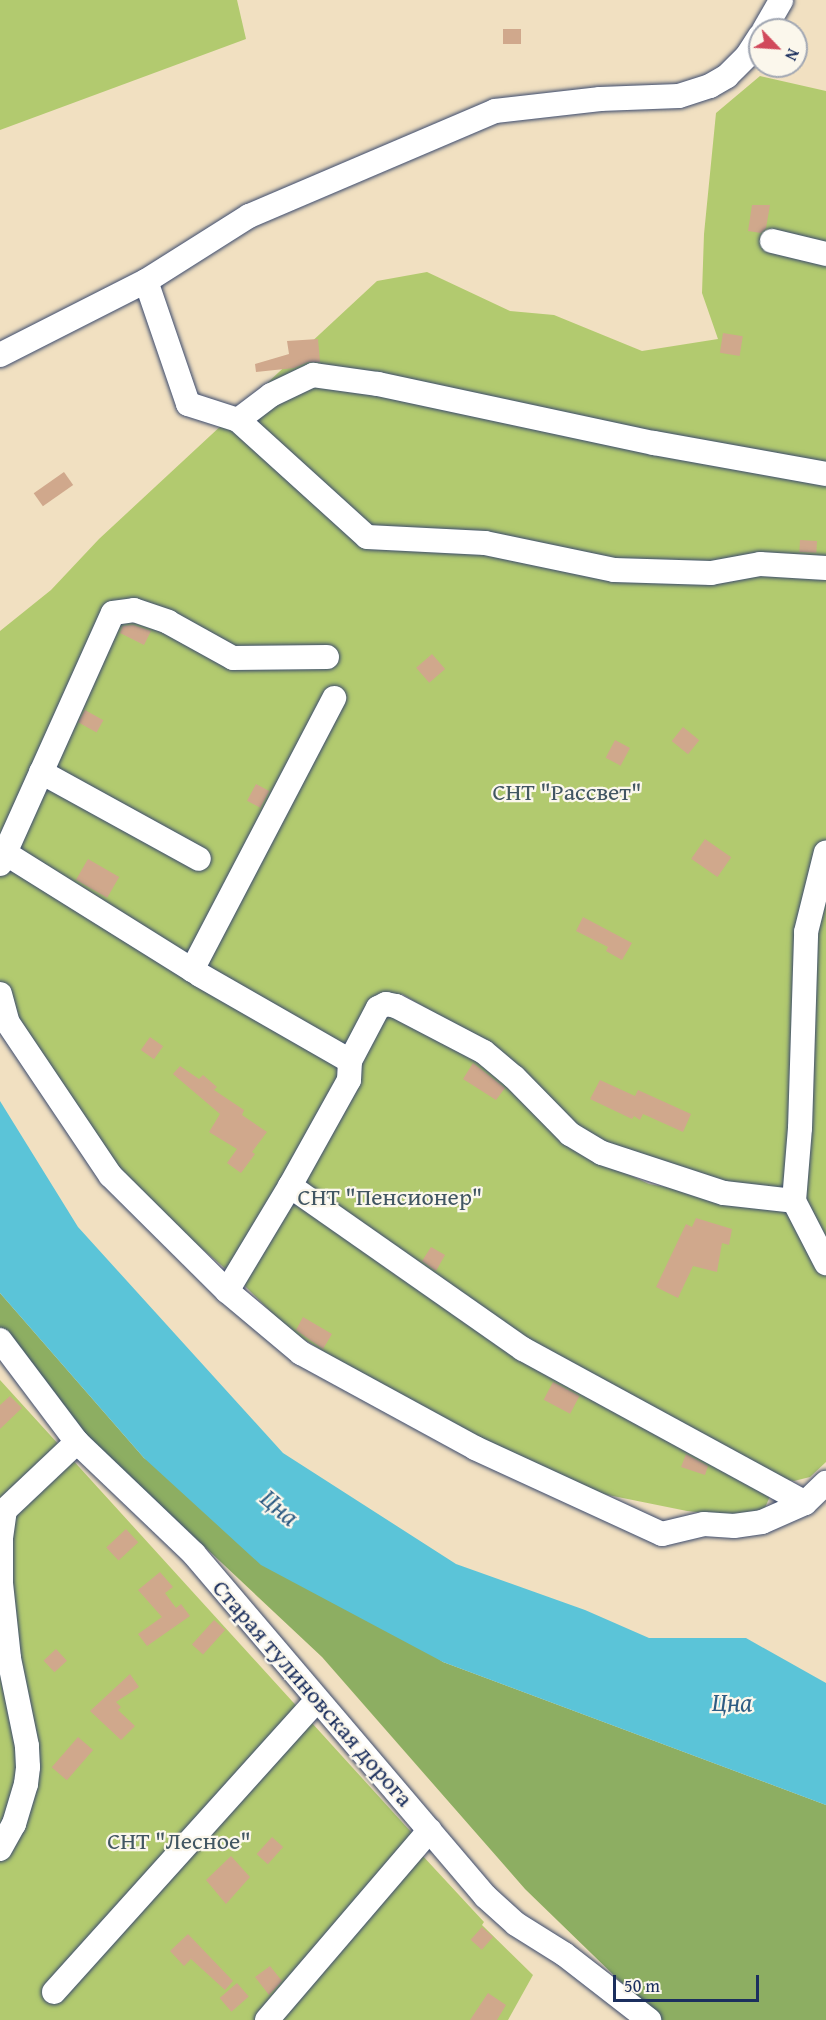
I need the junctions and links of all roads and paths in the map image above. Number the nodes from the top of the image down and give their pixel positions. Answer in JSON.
{"nodes":[{"id":1,"x":781,"y":0,"type":"edge"},
{"id":2,"x":771,"y":18,"type":"edge"},
{"id":3,"x":748,"y":51,"type":"edge"},
{"id":4,"x":772,"y":240,"type":"dead end"},
{"id":5,"x":826,"y":254,"type":"edge"},
{"id":6,"x":146,"y":281,"type":"junction"},
{"id":7,"x":0,"y":355,"type":"edge"},
{"id":8,"x":238,"y":420,"type":"junction"},
{"id":9,"x":826,"y":474,"type":"edge"},
{"id":10,"x":826,"y":568,"type":"edge"},
{"id":11,"x":327,"y":657,"type":"dead end"},
{"id":12,"x":334,"y":698,"type":"dead end"},
{"id":13,"x":42,"y":772,"type":"junction"},
{"id":14,"x":826,"y":852,"type":"edge"},
{"id":15,"x":3,"y":858,"type":"edge"},
{"id":16,"x":199,"y":859,"type":"dead end"},
{"id":17,"x":192,"y":970,"type":"junction"},
{"id":18,"x":0,"y":994,"type":"edge"},
{"id":19,"x":350,"y":1061,"type":"junction"},
{"id":20,"x":290,"y":1186,"type":"junction"},
{"id":21,"x":794,"y":1202,"type":"junction"},
{"id":22,"x":826,"y":1263,"type":"edge"},
{"id":23,"x":227,"y":1291,"type":"junction"},
{"id":24,"x":0,"y":1340,"type":"edge"},
{"id":25,"x":77,"y":1442,"type":"junction"},
{"id":26,"x":826,"y":1484,"type":"edge"},
{"id":27,"x":5,"y":1500,"type":"edge"},
{"id":28,"x":805,"y":1503,"type":"junction"},
{"id":29,"x":317,"y":1700,"type":"junction"},
{"id":30,"x":430,"y":1830,"type":"junction"},
{"id":31,"x":0,"y":1849,"type":"edge"},
{"id":32,"x":54,"y":1992,"type":"dead end"},
{"id":33,"x":267,"y":2020,"type":"edge"},
{"id":34,"x":650,"y":2020,"type":"edge"}],
"edges":[{"from":1,"to":2,"type":"street"},
{"from":3,"to":6,"type":"street"},
{"from":4,"to":5,"type":"street"},
{"from":6,"to":7,"type":"street"},
{"from":6,"to":8,"type":"street"},
{"from":8,"to":9,"type":"street"},
{"from":8,"to":10,"type":"street"},
{"from":11,"to":13,"type":"street"},
{"from":12,"to":17,"type":"street"},
{"from":13,"to":15,"type":"street"},
{"from":13,"to":16,"type":"street"},
{"from":14,"to":21,"type":"street"},
{"from":15,"to":17,"type":"street"},
{"from":17,"to":19,"type":"street"},
{"from":18,"to":23,"type":"street"},
{"from":19,"to":20,"type":"street"},
{"from":19,"to":21,"type":"street"},
{"from":20,"to":23,"type":"street"},
{"from":20,"to":28,"type":"street"},
{"from":21,"to":22,"type":"street"},
{"from":23,"to":28,"type":"street"},
{"from":24,"to":25,"type":"street","name":"Старая тулиновская дорога"},
{"from":25,"to":27,"type":"street"},
{"from":25,"to":29,"type":"street","name":"Старая тулиновская дорога"},
{"from":26,"to":28,"type":"street"},
{"from":27,"to":31,"type":"street"},
{"from":29,"to":30,"type":"street","name":"Старая тулиновская дорога"},
{"from":29,"to":32,"type":"street"},
{"from":30,"to":33,"type":"street"},
{"from":30,"to":34,"type":"street","name":"Старая тулиновская дорога"}]}
